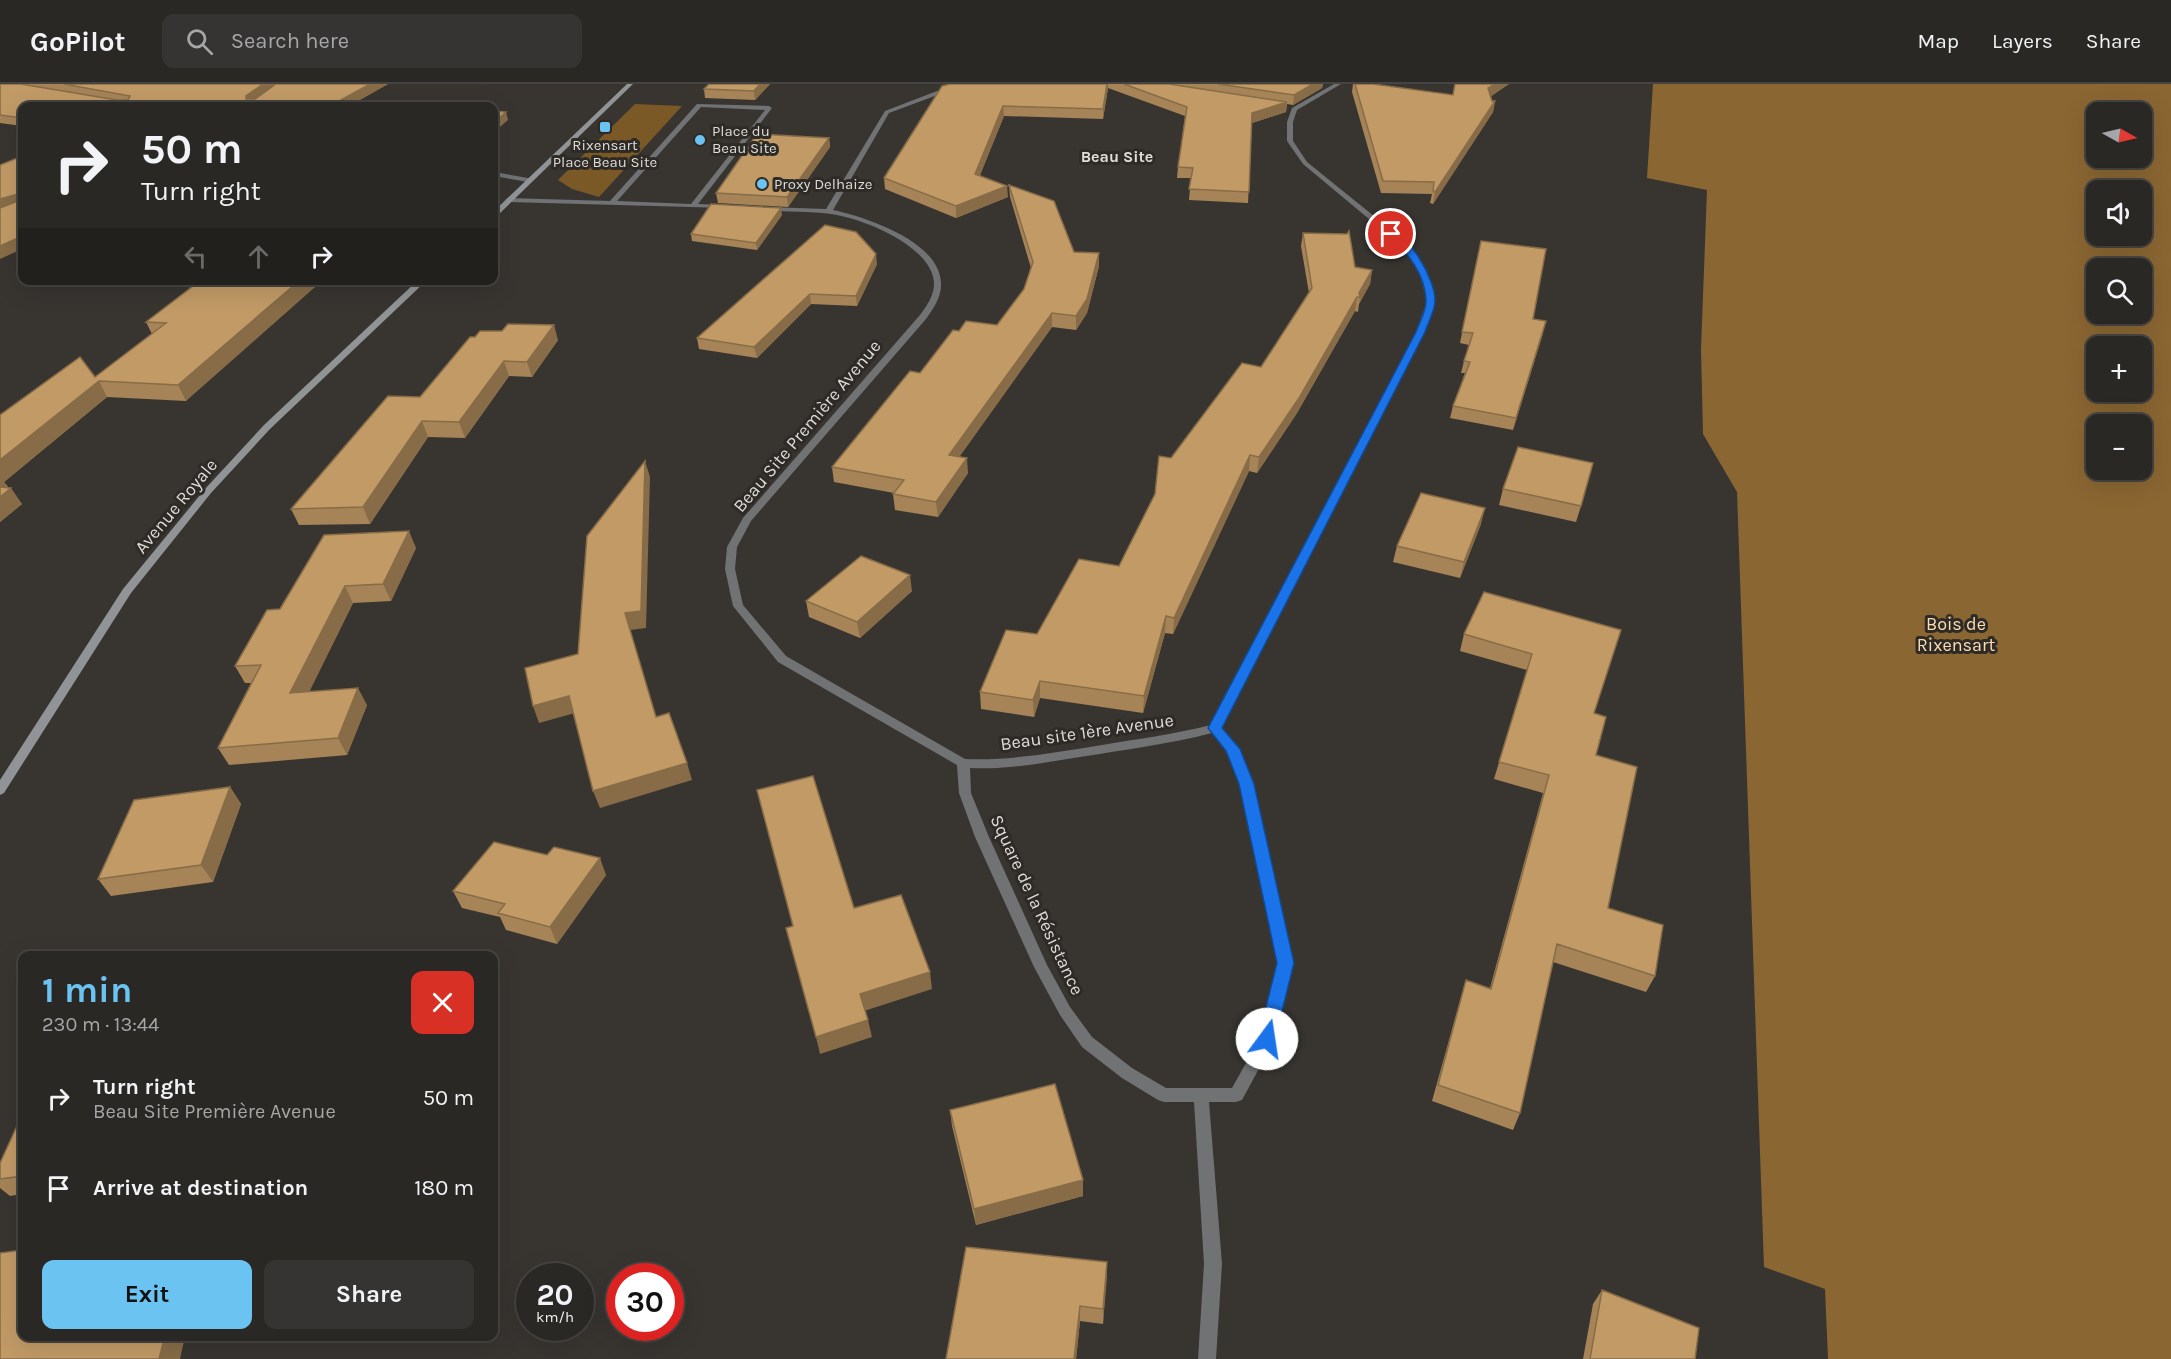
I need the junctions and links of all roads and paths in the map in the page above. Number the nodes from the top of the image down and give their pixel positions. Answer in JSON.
{"nodes":[{"id":1,"x":630,"y":84,"type":"edge"},
{"id":2,"x":983,"y":84,"type":"edge"},
{"id":3,"x":1338,"y":84,"type":"edge"},
{"id":4,"x":498,"y":175,"type":"edge"},
{"id":5,"x":528,"y":180,"type":"junction"},
{"id":6,"x":508,"y":200,"type":"junction"},
{"id":7,"x":611,"y":204,"type":"junction"},
{"id":8,"x":693,"y":206,"type":"junction"},
{"id":9,"x":738,"y":208,"type":"edge"},
{"id":10,"x":760,"y":209,"type":"edge"},
{"id":11,"x":498,"y":210,"type":"edge"},
{"id":12,"x":828,"y":212,"type":"junction"},
{"id":13,"x":418,"y":285,"type":"edge"},
{"id":14,"x":1215,"y":728,"type":"junction"},
{"id":15,"x":963,"y":763,"type":"junction"},
{"id":16,"x":0,"y":790,"type":"edge"},
{"id":17,"x":1201,"y":1096,"type":"junction"},
{"id":18,"x":1207,"y":1359,"type":"edge"}],
"edges":[{"from":1,"to":5,"type":"street"},
{"from":2,"to":12,"type":"street"},
{"from":3,"to":14,"type":"street"},
{"from":4,"to":5,"type":"street"},
{"from":5,"to":6,"type":"street"},
{"from":6,"to":7,"type":"street"},
{"from":6,"to":11,"type":"street"},
{"from":7,"to":8,"type":"street"},
{"from":7,"to":8,"type":"street"},
{"from":8,"to":9,"type":"street"},
{"from":10,"to":12,"type":"street"},
{"from":12,"to":15,"type":"street","name":"Beau Site Première Avenue"},
{"from":13,"to":16,"type":"street","name":"Avenue Royale"},
{"from":14,"to":15,"type":"street","name":"Beau site 1ère Avenue"},
{"from":14,"to":17,"type":"street","name":"Square de la Résistance"},
{"from":15,"to":17,"type":"street","name":"Square de la Résistance"},
{"from":17,"to":18,"type":"street"}]}
